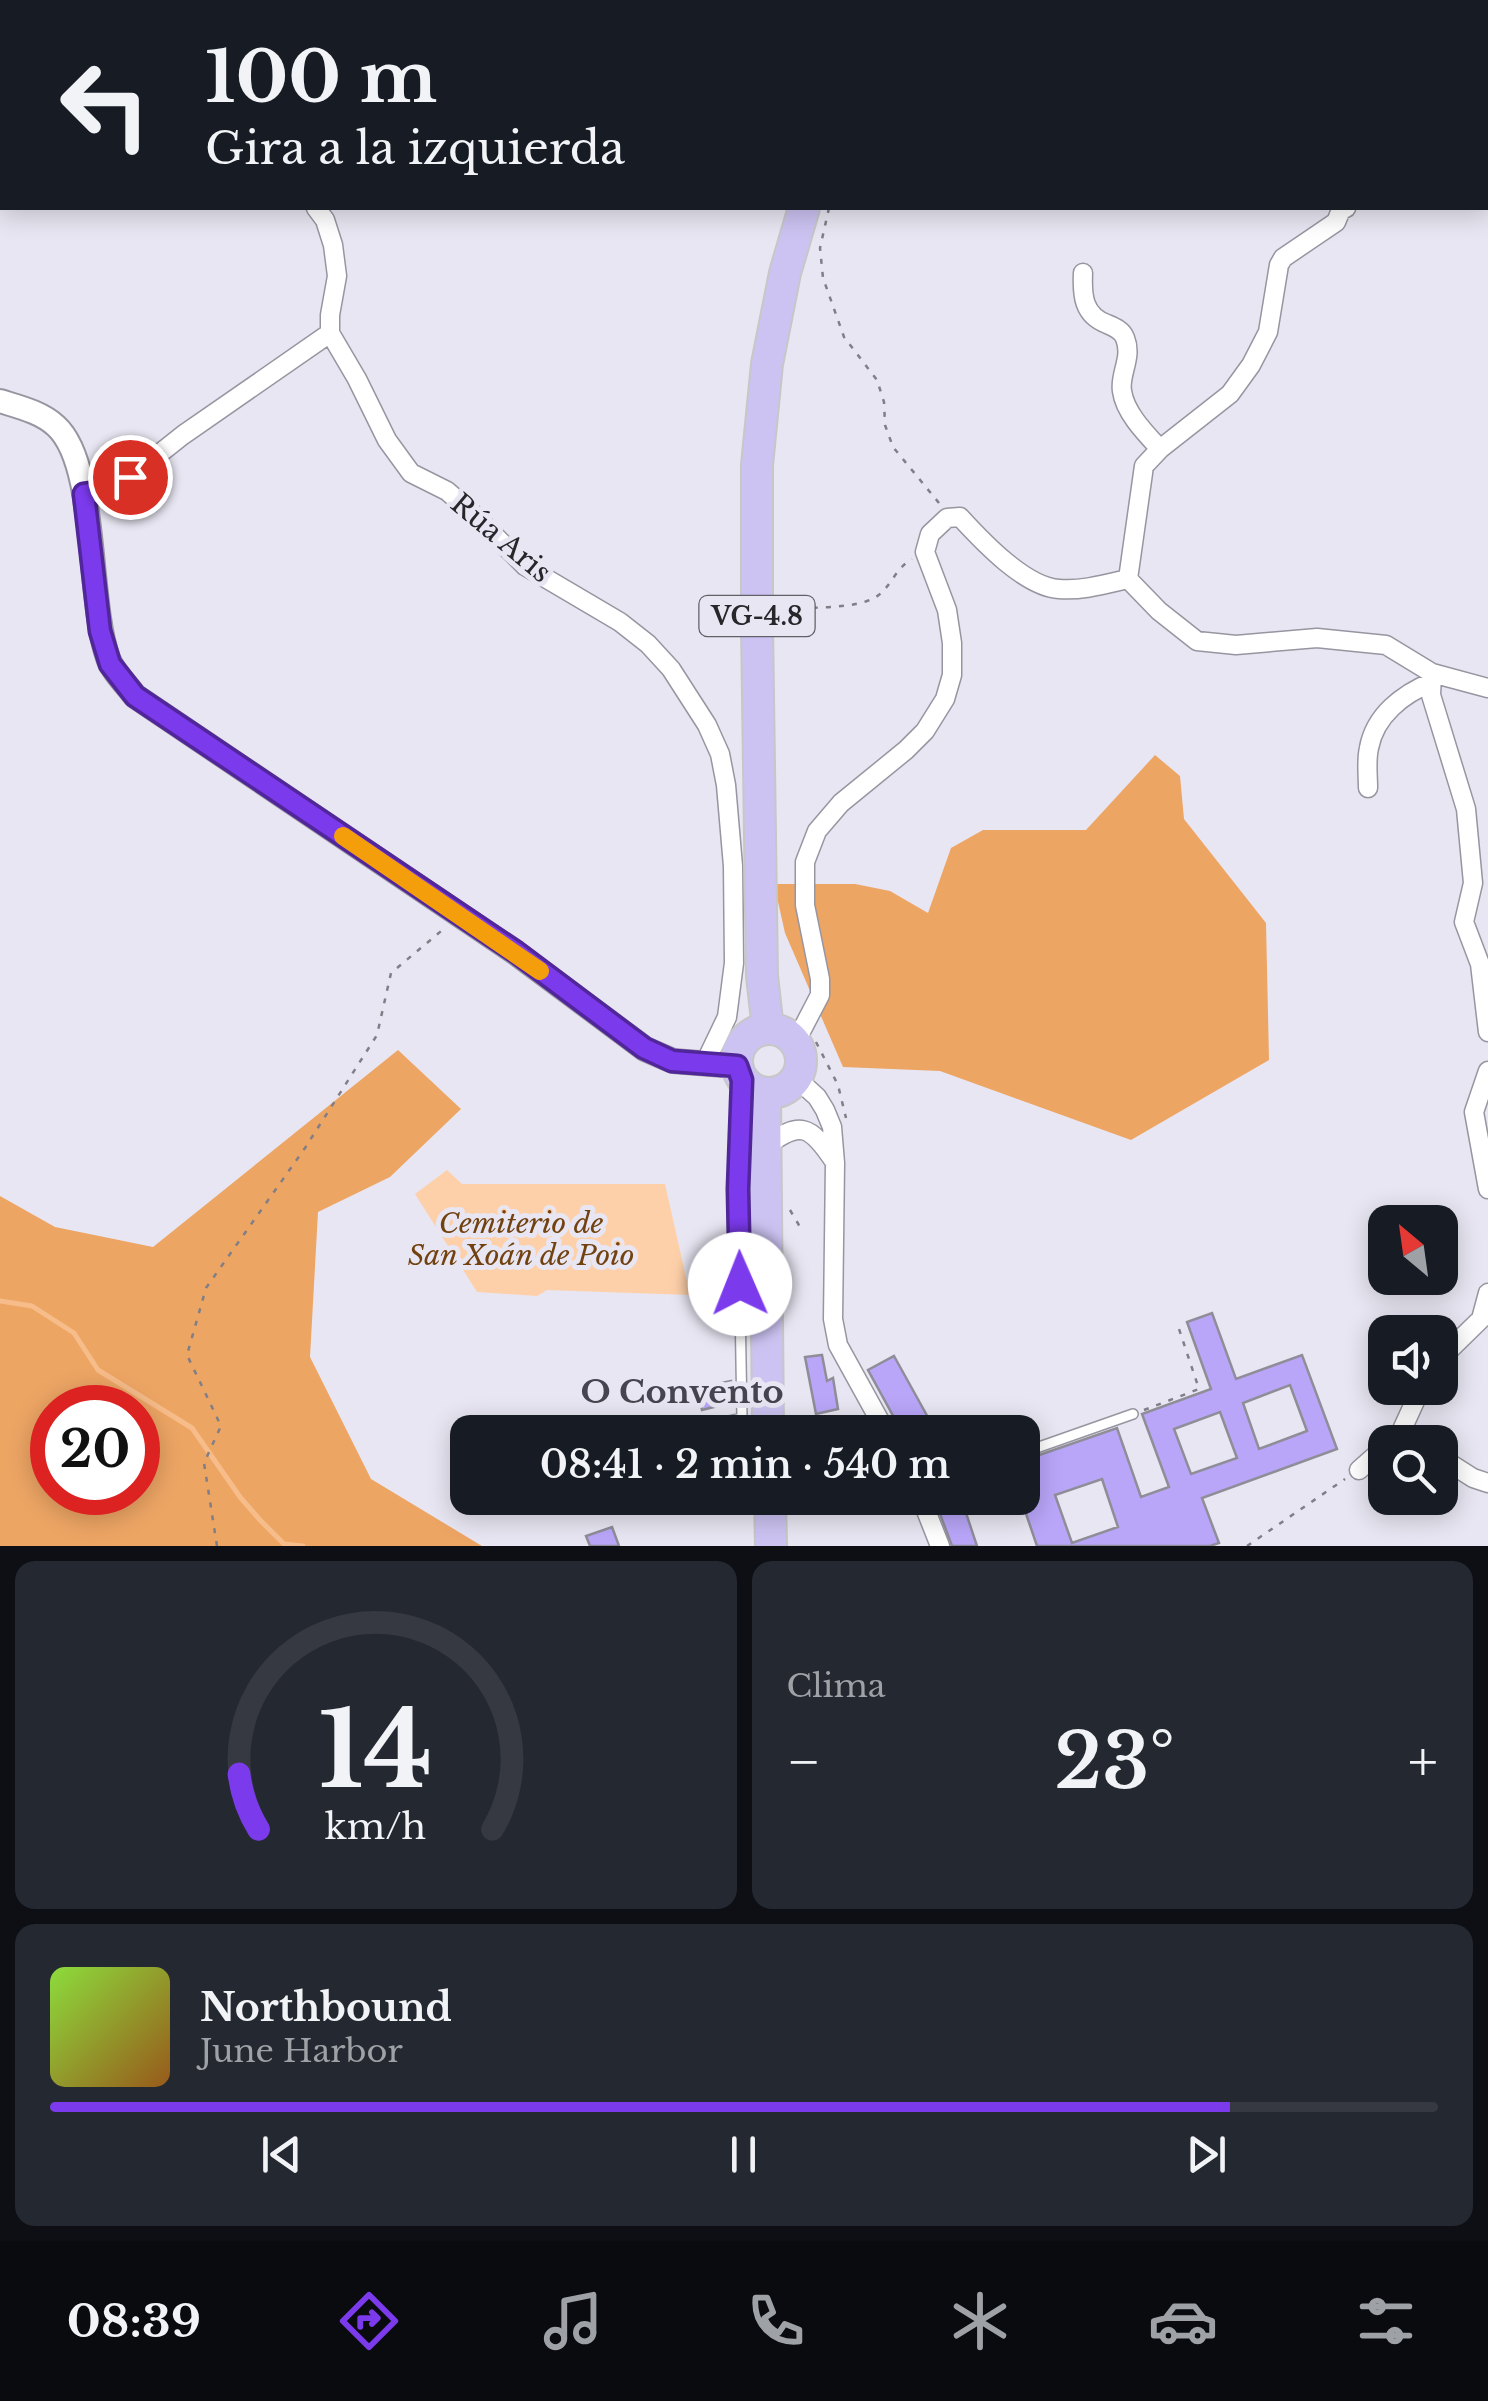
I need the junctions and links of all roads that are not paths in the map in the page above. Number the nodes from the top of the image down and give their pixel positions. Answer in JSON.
{"nodes":[{"id":1,"x":317,"y":210,"type":"edge"},
{"id":2,"x":803,"y":210,"type":"edge"},
{"id":3,"x":1341,"y":210,"type":"edge"},
{"id":4,"x":1083,"y":272,"type":"dead end"},
{"id":5,"x":330,"y":333,"type":"junction"},
{"id":6,"x":0,"y":401,"type":"edge"},
{"id":7,"x":1160,"y":449,"type":"junction"},
{"id":8,"x":84,"y":494,"type":"junction"},
{"id":9,"x":1128,"y":579,"type":"junction"},
{"id":10,"x":1432,"y":677,"type":"junction"},
{"id":11,"x":1488,"y":688,"type":"edge"},
{"id":12,"x":1368,"y":788,"type":"dead end"},
{"id":13,"x":768,"y":1029,"type":"junction"},
{"id":14,"x":1488,"y":1032,"type":"edge"},
{"id":15,"x":795,"y":1042,"type":"junction"},
{"id":16,"x":704,"y":1065,"type":"junction"},
{"id":17,"x":1488,"y":1071,"type":"edge"},
{"id":18,"x":796,"y":1078,"type":"junction"},
{"id":19,"x":748,"y":1080,"type":"junction"},
{"id":20,"x":765,"y":1146,"type":"junction"},
{"id":21,"x":835,"y":1163,"type":"junction"},
{"id":22,"x":1488,"y":1189,"type":"edge"},
{"id":23,"x":1488,"y":1293,"type":"edge"},
{"id":24,"x":1458,"y":1341,"type":"edge"},
{"id":25,"x":1133,"y":1414,"type":"road end"},
{"id":26,"x":742,"y":1415,"type":"edge"},
{"id":27,"x":768,"y":1415,"type":"edge"},
{"id":28,"x":876,"y":1415,"type":"edge"},
{"id":29,"x":1040,"y":1447,"type":"edge"},
{"id":30,"x":1368,"y":1463,"type":"edge"},
{"id":31,"x":1458,"y":1468,"type":"edge"},
{"id":32,"x":1358,"y":1470,"type":"road end"},
{"id":33,"x":1488,"y":1483,"type":"edge"},
{"id":34,"x":770,"y":1515,"type":"edge"},
{"id":35,"x":928,"y":1515,"type":"edge"},
{"id":36,"x":771,"y":1546,"type":"edge"},
{"id":37,"x":940,"y":1546,"type":"edge"}],
"edges":[{"from":1,"to":5,"type":"street"},
{"from":2,"to":13,"type":"highway","number":"VG-4.8"},
{"from":3,"to":7,"type":"street"},
{"from":4,"to":7,"type":"street"},
{"from":5,"to":8,"type":"street"},
{"from":5,"to":16,"type":"street","name":"Rúa Aris"},
{"from":6,"to":8,"type":"street"},
{"from":7,"to":9,"type":"street"},
{"from":8,"to":16,"type":"street"},
{"from":9,"to":10,"type":"street"},
{"from":9,"to":15,"type":"street"},
{"from":10,"to":11,"type":"street"},
{"from":10,"to":12,"type":"street"},
{"from":10,"to":14,"type":"street"},
{"from":13,"to":15,"type":"highway"},
{"from":13,"to":19,"type":"highway"},
{"from":15,"to":18,"type":"highway"},
{"from":16,"to":19,"type":"street"},
{"from":17,"to":22,"type":"street"},
{"from":18,"to":19,"type":"highway"},
{"from":18,"to":21,"type":"street"},
{"from":19,"to":20,"type":"highway"},
{"from":19,"to":26,"type":"lane"},
{"from":20,"to":21,"type":"street"},
{"from":20,"to":27,"type":"highway"},
{"from":21,"to":28,"type":"street"},
{"from":23,"to":24,"type":"street"},
{"from":25,"to":29,"type":"lane"},
{"from":30,"to":32,"type":"street"},
{"from":31,"to":33,"type":"street"},
{"from":34,"to":36,"type":"highway"},
{"from":35,"to":37,"type":"street"}]}
